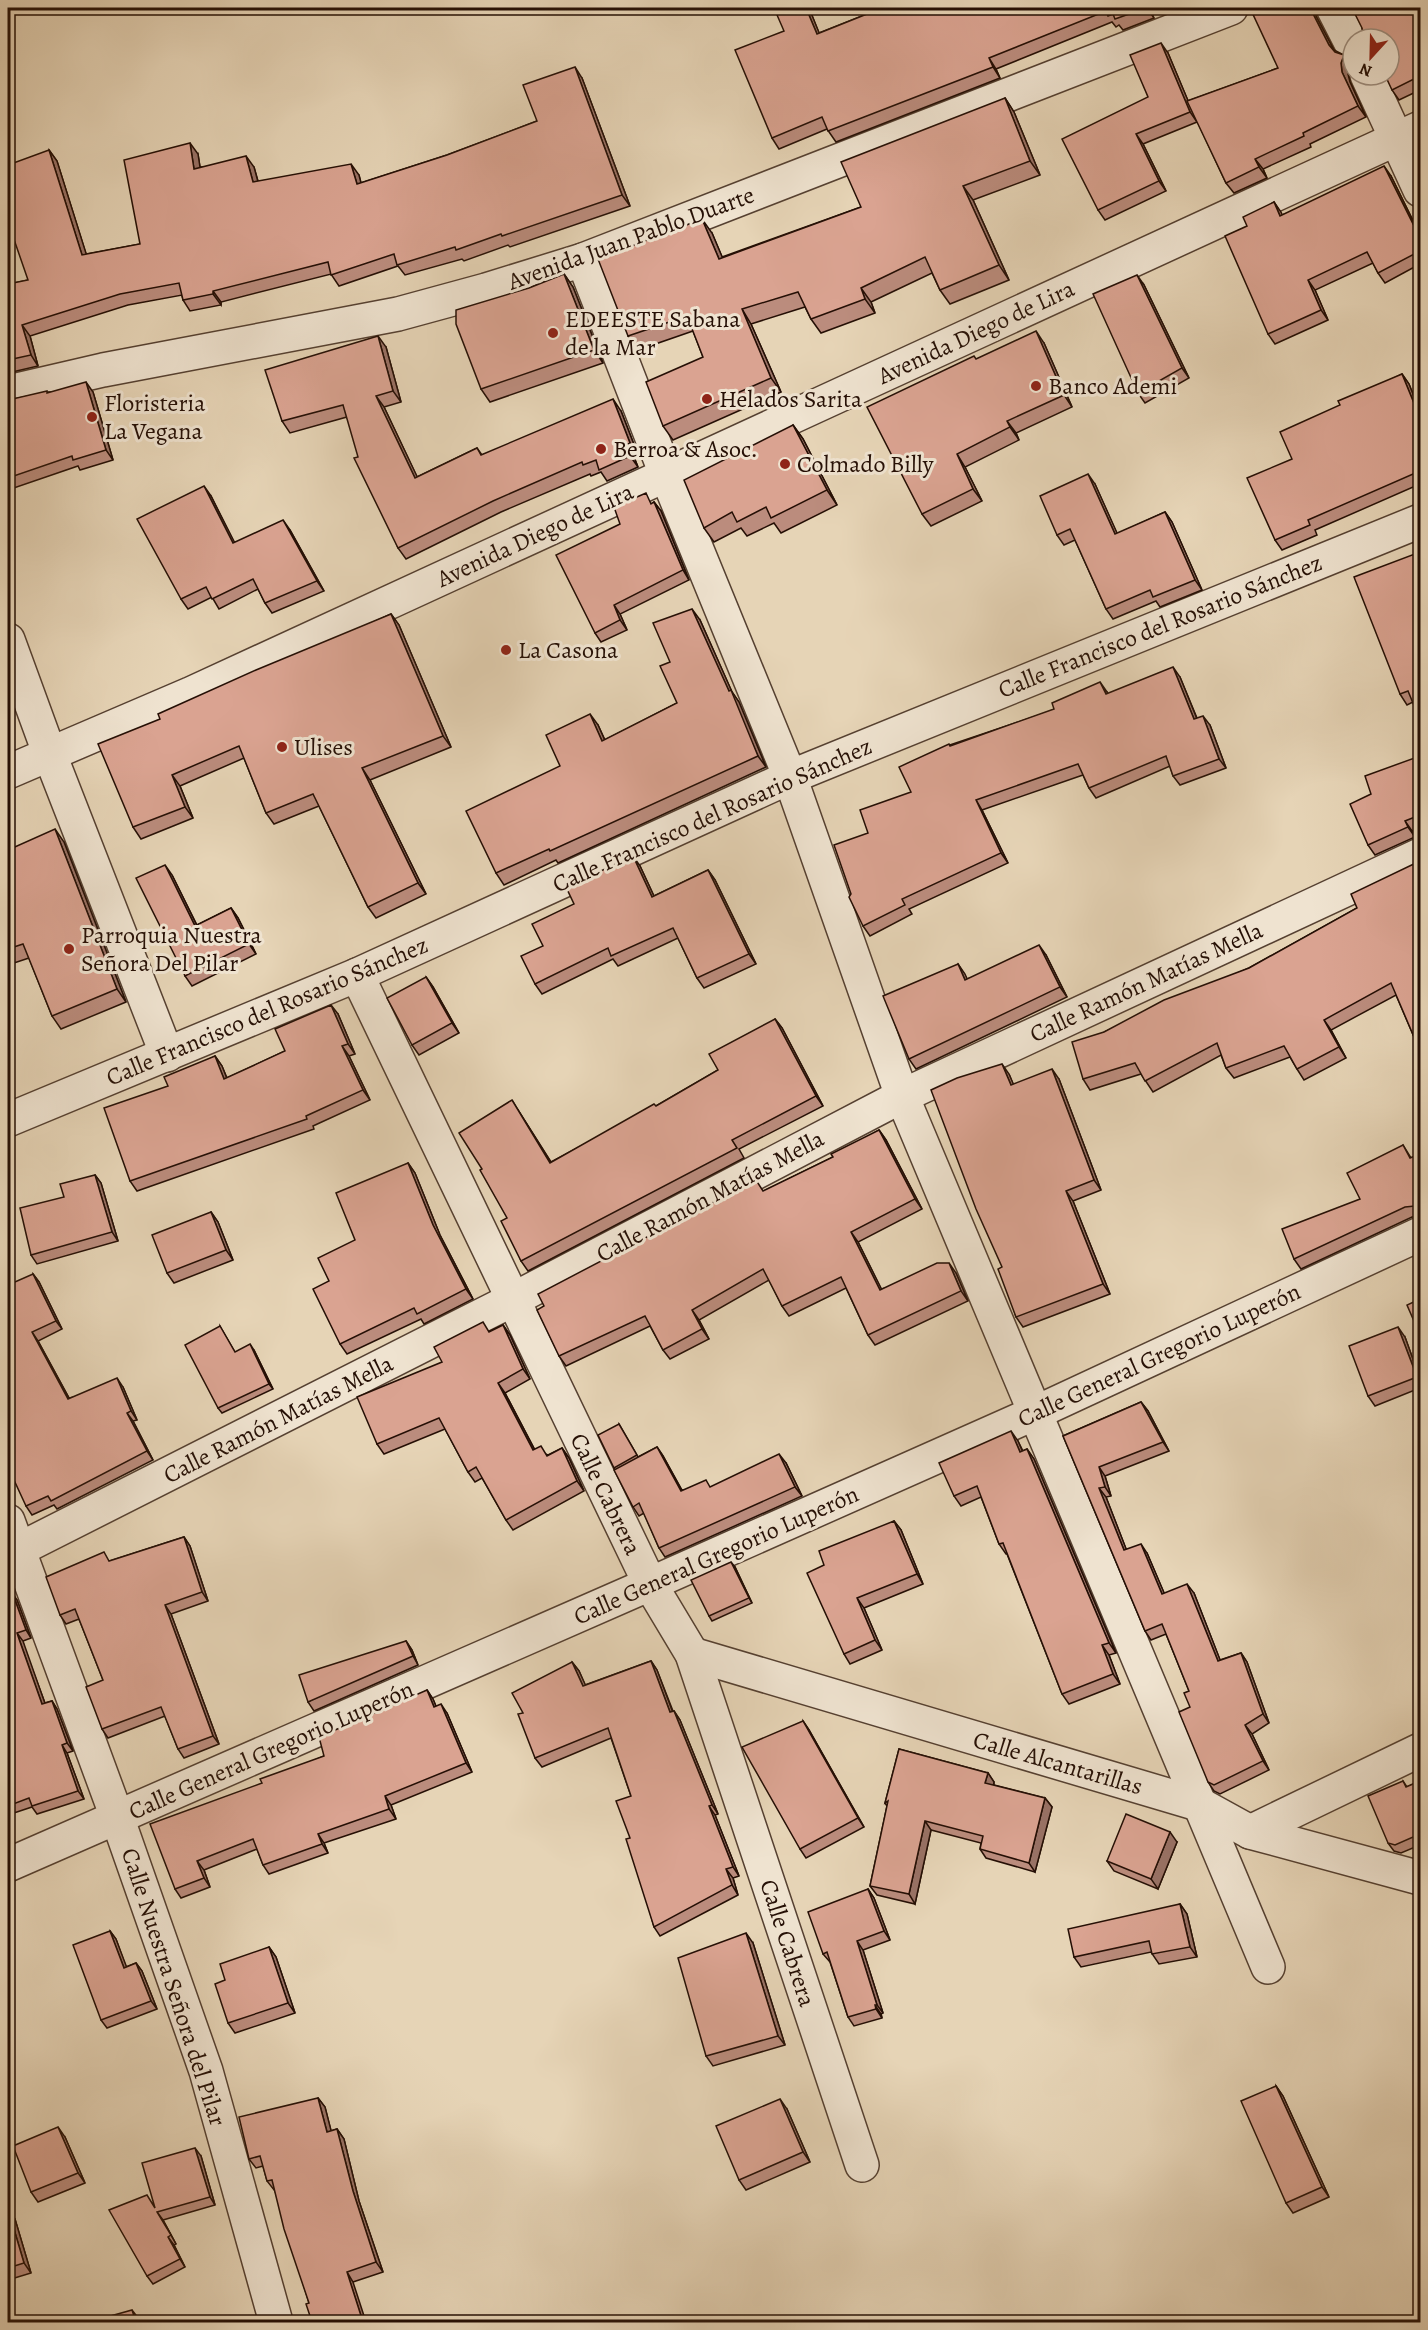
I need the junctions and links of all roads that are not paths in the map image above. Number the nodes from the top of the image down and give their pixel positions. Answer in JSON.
{"nodes":[{"id":1,"x":1231,"y":8,"type":"edge"},
{"id":2,"x":1334,"y":8,"type":"edge"},
{"id":3,"x":1343,"y":27,"type":"edge"},
{"id":4,"x":1376,"y":87,"type":"edge"},
{"id":5,"x":1409,"y":133,"type":"edge"},
{"id":6,"x":1420,"y":190,"type":"edge"},
{"id":7,"x":583,"y":260,"type":"junction"},
{"id":8,"x":8,"y":392,"type":"edge"},
{"id":9,"x":666,"y":474,"type":"junction"},
{"id":10,"x":1420,"y":520,"type":"edge"},
{"id":11,"x":8,"y":640,"type":"edge"},
{"id":12,"x":50,"y":755,"type":"junction"},
{"id":13,"x":8,"y":772,"type":"edge"},
{"id":14,"x":790,"y":777,"type":"junction"},
{"id":15,"x":1420,"y":855,"type":"edge"},
{"id":16,"x":357,"y":975,"type":"junction"},
{"id":17,"x":167,"y":1055,"type":"junction"},
{"id":18,"x":902,"y":1096,"type":"junction"},
{"id":19,"x":8,"y":1120,"type":"edge"},
{"id":20,"x":1420,"y":1234,"type":"edge"},
{"id":21,"x":512,"y":1300,"type":"junction"},
{"id":22,"x":1035,"y":1413,"type":"junction"},
{"id":23,"x":11,"y":1542,"type":"edge"},
{"id":24,"x":650,"y":1584,"type":"junction"},
{"id":25,"x":692,"y":1654,"type":"junction"},
{"id":26,"x":1420,"y":1750,"type":"edge"},
{"id":27,"x":1202,"y":1805,"type":"junction"},
{"id":28,"x":117,"y":1817,"type":"junction"},
{"id":29,"x":1250,"y":1832,"type":"junction"},
{"id":30,"x":8,"y":1865,"type":"edge"},
{"id":31,"x":1420,"y":1878,"type":"edge"},
{"id":32,"x":1268,"y":1967,"type":"dead end"},
{"id":33,"x":862,"y":2165,"type":"dead end"},
{"id":34,"x":276,"y":2322,"type":"edge"}],
"edges":[{"from":1,"to":7,"type":"street","name":"Avenida Juan Pablo Duarte"},
{"from":2,"to":3,"type":"street"},
{"from":4,"to":5,"type":"street"},
{"from":5,"to":6,"type":"street"},
{"from":5,"to":9,"type":"street","name":"Avenida Diego de Lira"},
{"from":7,"to":8,"type":"street","name":"Avenida Juan Pablo Duarte"},
{"from":7,"to":9,"type":"street"},
{"from":9,"to":12,"type":"street","name":"Avenida Diego de Lira"},
{"from":9,"to":14,"type":"street"},
{"from":10,"to":14,"type":"street","name":"Calle Francisco del Rosario Sánchez"},
{"from":11,"to":12,"type":"street"},
{"from":12,"to":13,"type":"street","name":"Avenida Diego de Lira"},
{"from":12,"to":17,"type":"street"},
{"from":14,"to":16,"type":"street","name":"Calle Francisco del Rosario Sánchez"},
{"from":14,"to":18,"type":"street"},
{"from":15,"to":18,"type":"street","name":"Calle Ramón Matías Mella"},
{"from":16,"to":17,"type":"street","name":"Calle Francisco del Rosario Sánchez"},
{"from":16,"to":21,"type":"street","name":"Calle Cabrera"},
{"from":17,"to":19,"type":"street","name":"Calle Francisco del Rosario Sánchez"},
{"from":18,"to":21,"type":"street","name":"Calle Ramón Matías Mella"},
{"from":18,"to":22,"type":"street"},
{"from":20,"to":22,"type":"street","name":"Calle General Gregorio Luperón"},
{"from":21,"to":23,"type":"street","name":"Calle Ramón Matías Mella"},
{"from":21,"to":24,"type":"street","name":"Calle Cabrera"},
{"from":22,"to":24,"type":"street","name":"Calle General Gregorio Luperón"},
{"from":22,"to":27,"type":"street"},
{"from":23,"to":28,"type":"street","name":"Calle Nuestra Señora del Pilar"},
{"from":24,"to":25,"type":"street","name":"Calle Cabrera"},
{"from":24,"to":28,"type":"street","name":"Calle General Gregorio Luperón"},
{"from":25,"to":27,"type":"street","name":"Calle Alcantarillas"},
{"from":25,"to":33,"type":"street","name":"Calle Cabrera"},
{"from":26,"to":29,"type":"street"},
{"from":27,"to":29,"type":"street","name":"Calle Alcantarillas"},
{"from":27,"to":32,"type":"street"},
{"from":28,"to":30,"type":"street","name":"Calle General Gregorio Luperón"},
{"from":28,"to":34,"type":"street","name":"Calle Nuestra Señora del Pilar"},
{"from":29,"to":31,"type":"street","name":"Calle Alcantarillas"}]}
